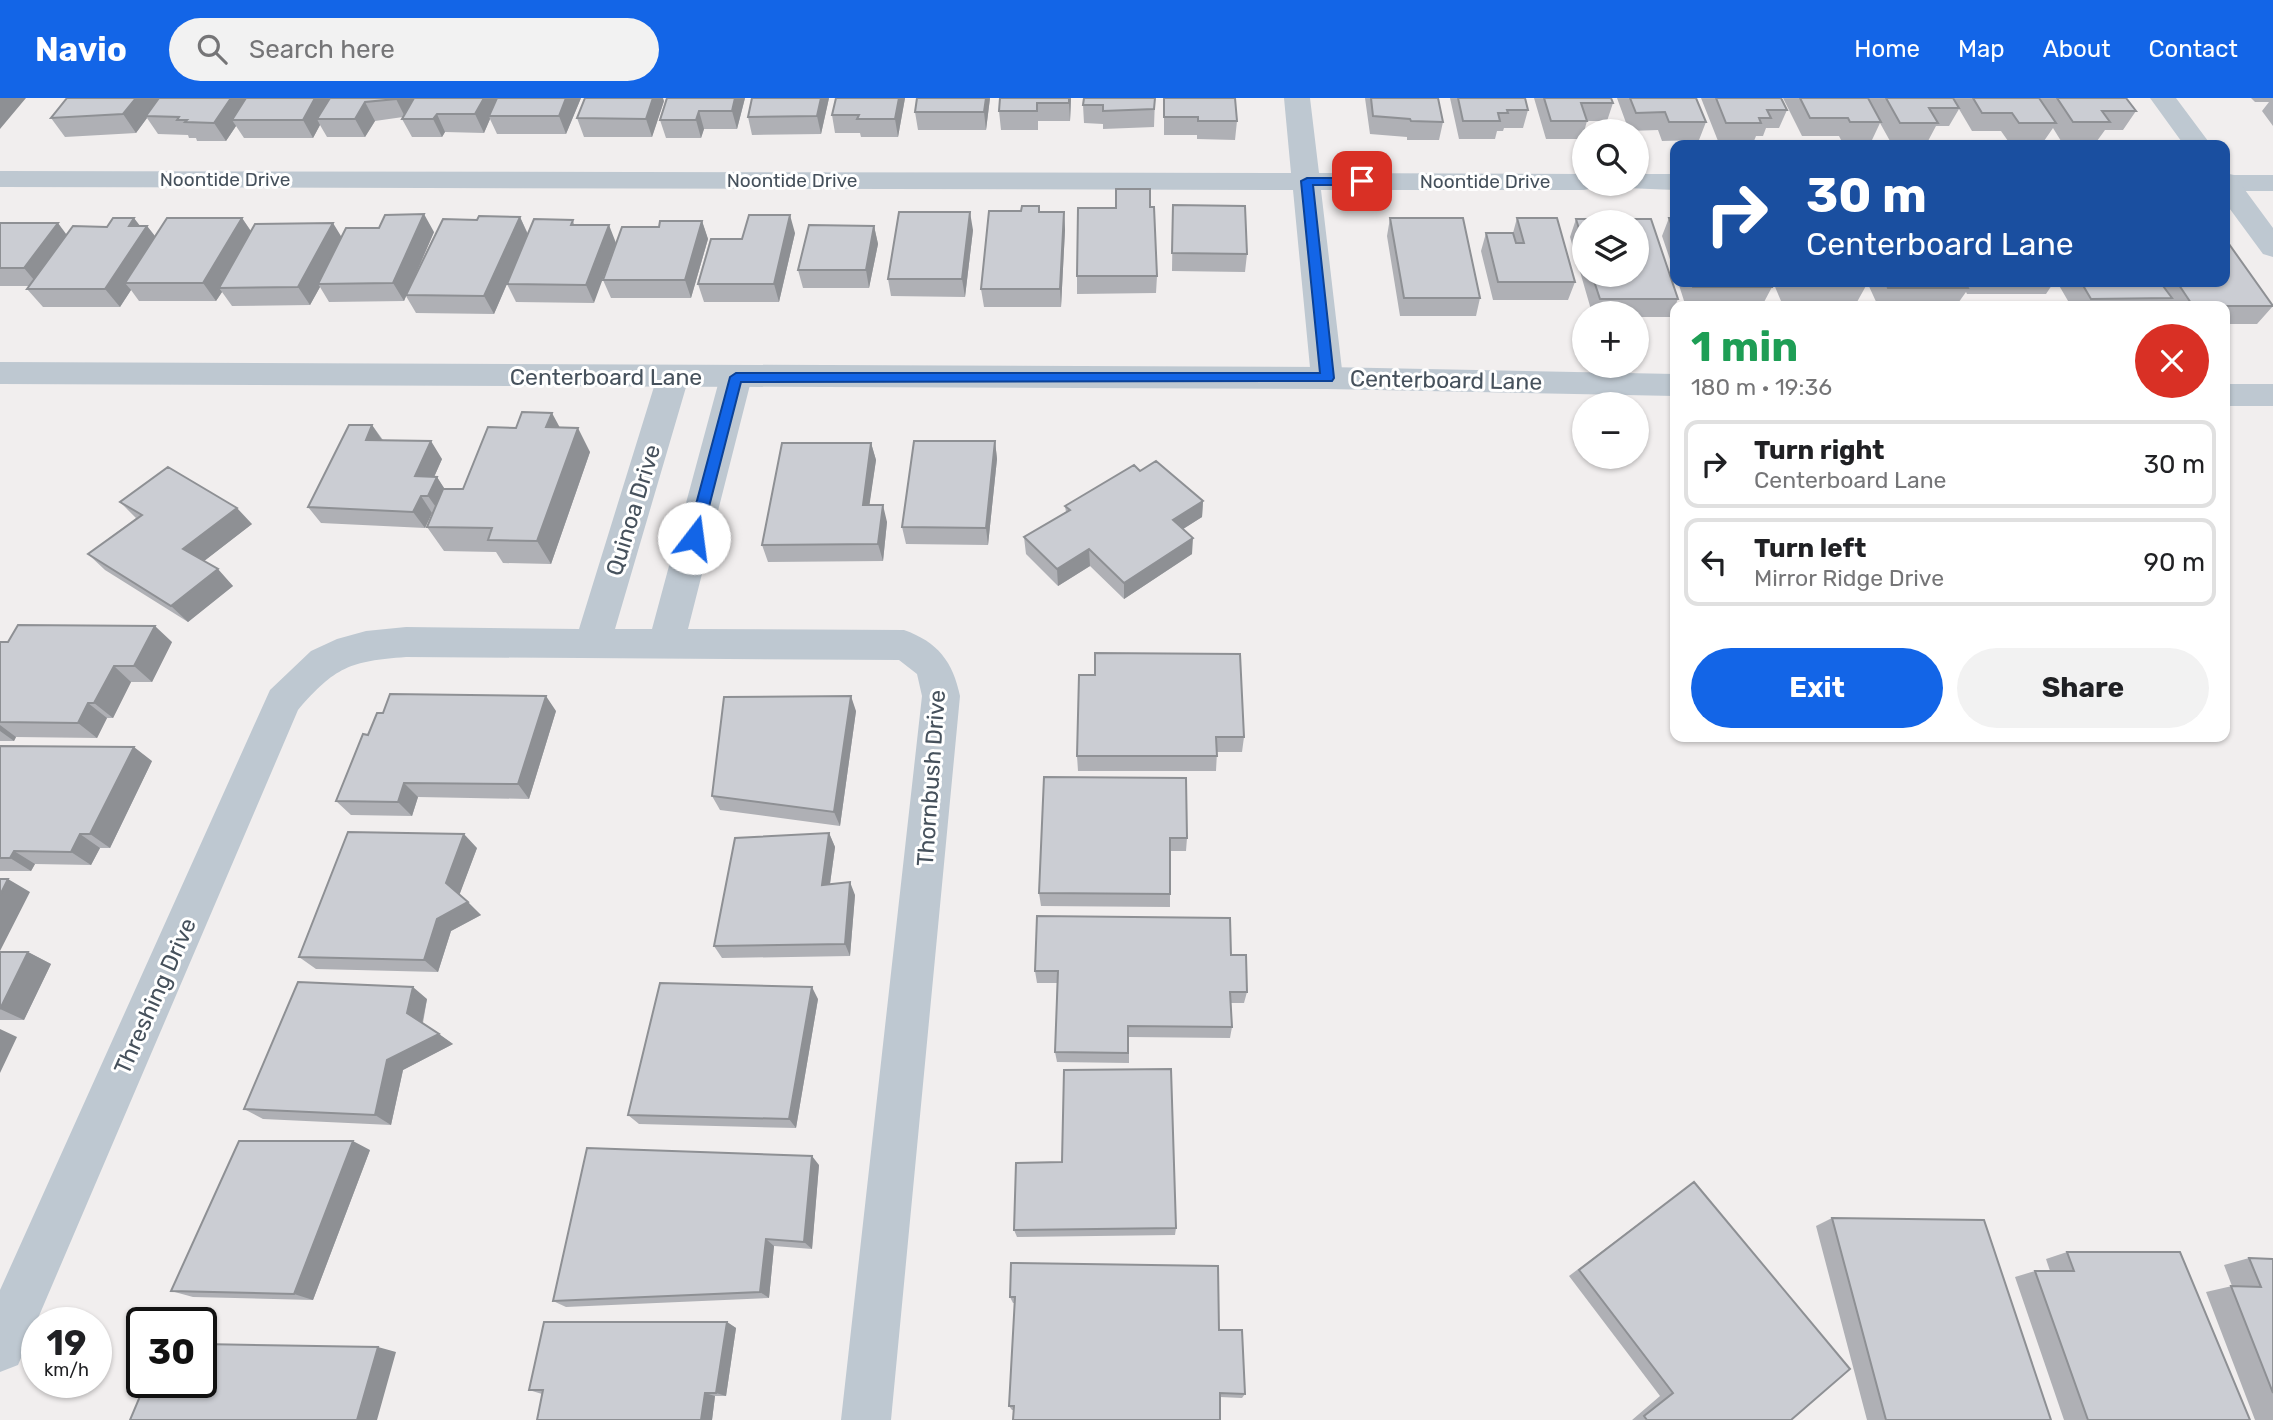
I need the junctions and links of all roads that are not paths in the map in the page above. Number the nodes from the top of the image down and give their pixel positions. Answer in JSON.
{"nodes":[{"id":1,"x":1297,"y":98,"type":"edge"},
{"id":2,"x":2163,"y":98,"type":"edge"},
{"id":3,"x":2194,"y":140,"type":"edge"},
{"id":4,"x":0,"y":179,"type":"edge"},
{"id":5,"x":1307,"y":181,"type":"junction"},
{"id":6,"x":1572,"y":182,"type":"edge"},
{"id":7,"x":1649,"y":182,"type":"edge"},
{"id":8,"x":1670,"y":182,"type":"edge"},
{"id":9,"x":2230,"y":182,"type":"edge"},
{"id":10,"x":2273,"y":183,"type":"edge"},
{"id":11,"x":2230,"y":189,"type":"edge"},
{"id":12,"x":2273,"y":248,"type":"edge"},
{"id":13,"x":0,"y":373,"type":"edge"},
{"id":14,"x":673,"y":377,"type":"junction"},
{"id":15,"x":736,"y":377,"type":"junction"},
{"id":16,"x":1327,"y":378,"type":"junction"},
{"id":17,"x":1670,"y":385,"type":"edge"},
{"id":18,"x":2230,"y":395,"type":"edge"},
{"id":19,"x":2273,"y":395,"type":"edge"},
{"id":20,"x":593,"y":643,"type":"junction"},
{"id":21,"x":666,"y":645,"type":"junction"},
{"id":22,"x":328,"y":657,"type":"joint"},
{"id":23,"x":0,"y":1348,"type":"edge"},
{"id":24,"x":866,"y":1420,"type":"edge"}],
"edges":[{"from":1,"to":5,"type":"street"},
{"from":2,"to":3,"type":"street"},
{"from":4,"to":5,"type":"street","name":"Noontide Drive"},
{"from":5,"to":6,"type":"street","name":"Noontide Drive"},
{"from":5,"to":16,"type":"street"},
{"from":7,"to":8,"type":"street"},
{"from":9,"to":10,"type":"street"},
{"from":11,"to":12,"type":"street"},
{"from":13,"to":14,"type":"street","name":"Centerboard Lane"},
{"from":14,"to":15,"type":"street","name":"Centerboard Lane"},
{"from":14,"to":20,"type":"street","name":"Quinoa Drive"},
{"from":15,"to":16,"type":"street","name":"Centerboard Lane"},
{"from":15,"to":21,"type":"street"},
{"from":16,"to":17,"type":"street","name":"Centerboard Lane"},
{"from":18,"to":19,"type":"street"},
{"from":20,"to":21,"type":"street","name":"Thornbush Drive"},
{"from":20,"to":22,"type":"street","name":"Thornbush Drive"},
{"from":21,"to":24,"type":"street","name":"Thornbush Drive"},
{"from":22,"to":23,"type":"street","name":"Threshing Drive"}]}
